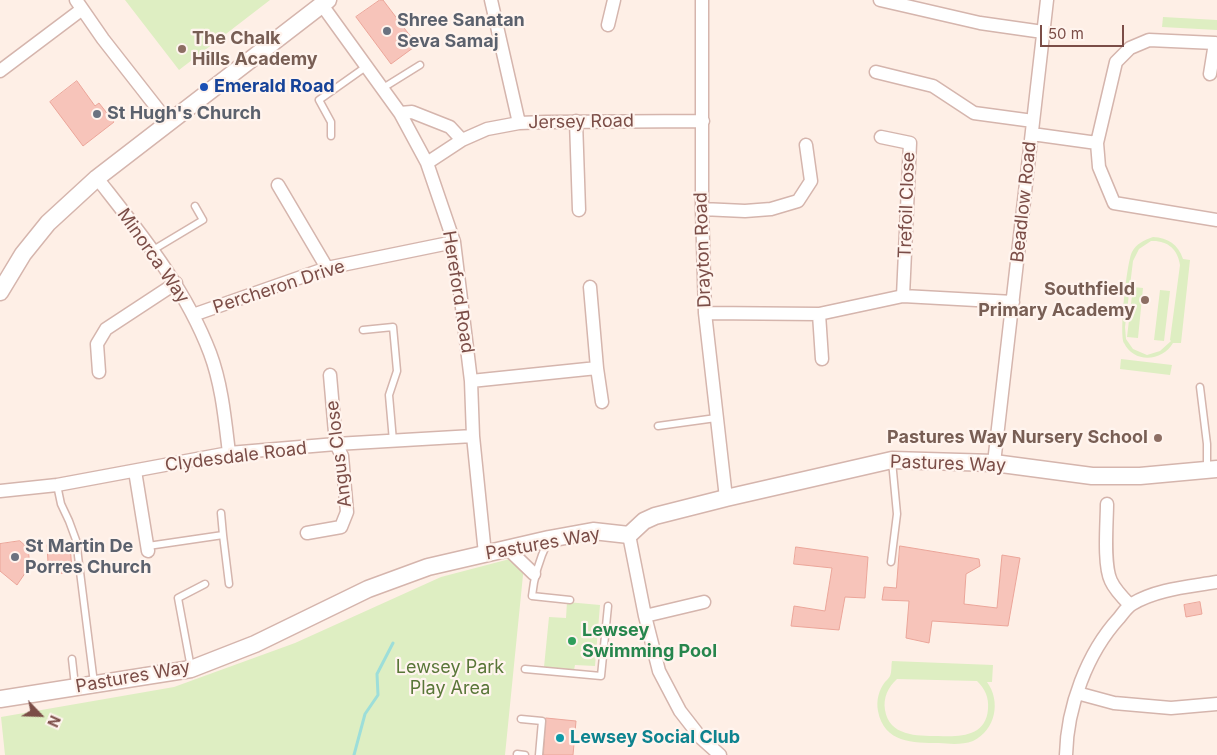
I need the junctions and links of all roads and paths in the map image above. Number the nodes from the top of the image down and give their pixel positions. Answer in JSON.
{"nodes":[{"id":1,"x":491,"y":0,"type":"edge"},
{"id":2,"x":614,"y":0,"type":"edge"},
{"id":3,"x":702,"y":0,"type":"edge"},
{"id":4,"x":880,"y":0,"type":"edge"},
{"id":5,"x":1047,"y":0,"type":"edge"},
{"id":6,"x":325,"y":2,"type":"edge"},
{"id":7,"x":924,"y":4,"type":"edge"},
{"id":8,"x":79,"y":5,"type":"edge"},
{"id":9,"x":608,"y":25,"type":"dead end"},
{"id":10,"x":1043,"y":32,"type":"junction"},
{"id":11,"x":420,"y":65,"type":"dead end"},
{"id":12,"x":367,"y":66,"type":"junction"},
{"id":13,"x":0,"y":71,"type":"edge"},
{"id":14,"x":876,"y":72,"type":"dead end"},
{"id":15,"x":1210,"y":74,"type":"dead end"},
{"id":16,"x":383,"y":88,"type":"junction"},
{"id":17,"x":400,"y":112,"type":"junction"},
{"id":18,"x":703,"y":121,"type":"junction"},
{"id":19,"x":168,"y":122,"type":"junction"},
{"id":20,"x":576,"y":122,"type":"junction"},
{"id":21,"x":518,"y":123,"type":"junction"},
{"id":22,"x":1032,"y":128,"type":"junction"},
{"id":23,"x":331,"y":136,"type":"dead end"},
{"id":24,"x":881,"y":137,"type":"dead end"},
{"id":25,"x":462,"y":140,"type":"junction"},
{"id":26,"x":1097,"y":143,"type":"junction"},
{"id":27,"x":806,"y":145,"type":"dead end"},
{"id":28,"x":427,"y":163,"type":"junction"},
{"id":29,"x":97,"y":178,"type":"junction"},
{"id":30,"x":278,"y":185,"type":"dead end"},
{"id":31,"x":195,"y":206,"type":"dead end"},
{"id":32,"x":702,"y":209,"type":"junction"},
{"id":33,"x":579,"y":210,"type":"dead end"},
{"id":34,"x":1217,"y":220,"type":"edge"},
{"id":35,"x":454,"y":242,"type":"junction"},
{"id":36,"x":153,"y":250,"type":"junction"},
{"id":37,"x":327,"y":268,"type":"junction"},
{"id":38,"x":176,"y":283,"type":"junction"},
{"id":39,"x":590,"y":287,"type":"dead end"},
{"id":40,"x":0,"y":292,"type":"edge"},
{"id":41,"x":903,"y":296,"type":"junction"},
{"id":42,"x":1013,"y":302,"type":"junction"},
{"id":43,"x":705,"y":313,"type":"junction"},
{"id":44,"x":819,"y":314,"type":"junction"},
{"id":45,"x":193,"y":315,"type":"junction"},
{"id":46,"x":363,"y":330,"type":"dead end"},
{"id":47,"x":822,"y":359,"type":"dead end"},
{"id":48,"x":597,"y":368,"type":"junction"},
{"id":49,"x":98,"y":372,"type":"dead end"},
{"id":50,"x":330,"y":375,"type":"dead end"},
{"id":51,"x":471,"y":380,"type":"junction"},
{"id":52,"x":1200,"y":387,"type":"dead end"},
{"id":53,"x":602,"y":402,"type":"dead end"},
{"id":54,"x":716,"y":418,"type":"junction"},
{"id":55,"x":658,"y":426,"type":"dead end"},
{"id":56,"x":473,"y":436,"type":"junction"},
{"id":57,"x":392,"y":441,"type":"junction"},
{"id":58,"x":336,"y":444,"type":"junction"},
{"id":59,"x":229,"y":454,"type":"junction"},
{"id":60,"x":892,"y":460,"type":"junction"},
{"id":61,"x":994,"y":463,"type":"junction"},
{"id":62,"x":1212,"y":470,"type":"edge"},
{"id":63,"x":135,"y":471,"type":"junction"},
{"id":64,"x":57,"y":485,"type":"junction"},
{"id":65,"x":0,"y":491,"type":"edge"},
{"id":66,"x":726,"y":498,"type":"junction"},
{"id":67,"x":1107,"y":504,"type":"dead end"},
{"id":68,"x":221,"y":513,"type":"dead end"},
{"id":69,"x":308,"y":533,"type":"dead end"},
{"id":70,"x":223,"y":535,"type":"junction"},
{"id":71,"x":629,"y":535,"type":"junction"},
{"id":72,"x":549,"y":539,"type":"junction"},
{"id":73,"x":148,"y":549,"type":"joint"},
{"id":74,"x":508,"y":549,"type":"junction"},
{"id":75,"x":485,"y":554,"type":"junction"},
{"id":76,"x":891,"y":562,"type":"dead end"},
{"id":77,"x":534,"y":574,"type":"junction"},
{"id":78,"x":1217,"y":582,"type":"edge"},
{"id":79,"x":205,"y":584,"type":"dead end"},
{"id":80,"x":229,"y":584,"type":"dead end"},
{"id":81,"x":570,"y":600,"type":"dead end"},
{"id":82,"x":704,"y":602,"type":"dead end"},
{"id":83,"x":1130,"y":605,"type":"junction"},
{"id":84,"x":608,"y":606,"type":"dead end"},
{"id":85,"x":645,"y":616,"type":"junction"},
{"id":86,"x":72,"y":660,"type":"dead end"},
{"id":87,"x":191,"y":669,"type":"junction"},
{"id":88,"x":525,"y":669,"type":"dead end"},
{"id":89,"x":94,"y":685,"type":"junction"},
{"id":90,"x":75,"y":687,"type":"junction"},
{"id":91,"x":1077,"y":693,"type":"junction"},
{"id":92,"x":0,"y":699,"type":"edge"},
{"id":93,"x":1217,"y":704,"type":"edge"},
{"id":94,"x":521,"y":719,"type":"dead end"},
{"id":95,"x":517,"y":754,"type":"edge"},
{"id":96,"x":525,"y":755,"type":"edge"},
{"id":97,"x":539,"y":755,"type":"edge"},
{"id":98,"x":720,"y":755,"type":"edge"},
{"id":99,"x":1066,"y":755,"type":"edge"}],
"edges":[{"from":1,"to":21,"type":"street"},
{"from":2,"to":9,"type":"street"},
{"from":3,"to":18,"type":"street","name":"Drayton Road"},
{"from":4,"to":7,"type":"street"},
{"from":5,"to":10,"type":"street","name":"Beadlow Road"},
{"from":6,"to":12,"type":"street","name":"Hereford Road"},
{"from":6,"to":19,"type":"street"},
{"from":7,"to":10,"type":"street"},
{"from":8,"to":13,"type":"street"},
{"from":8,"to":19,"type":"street"},
{"from":10,"to":22,"type":"street","name":"Beadlow Road"},
{"from":11,"to":16,"type":"lane"},
{"from":12,"to":16,"type":"street","name":"Hereford Road"},
{"from":12,"to":23,"type":"lane"},
{"from":14,"to":22,"type":"street"},
{"from":15,"to":26,"type":"street"},
{"from":16,"to":17,"type":"street","name":"Hereford Road"},
{"from":17,"to":25,"type":"street"},
{"from":17,"to":28,"type":"street","name":"Hereford Road"},
{"from":18,"to":20,"type":"street","name":"Jersey Road"},
{"from":18,"to":32,"type":"street","name":"Drayton Road"},
{"from":19,"to":29,"type":"street"},
{"from":20,"to":21,"type":"street","name":"Jersey Road"},
{"from":20,"to":33,"type":"street"},
{"from":21,"to":25,"type":"street","name":"Jersey Road"},
{"from":22,"to":26,"type":"street"},
{"from":22,"to":42,"type":"street","name":"Beadlow Road"},
{"from":24,"to":41,"type":"street","name":"Trefoil Close"},
{"from":25,"to":28,"type":"street","name":"Jersey Road"},
{"from":26,"to":34,"type":"street"},
{"from":27,"to":32,"type":"street"},
{"from":28,"to":35,"type":"street","name":"Hereford Road"},
{"from":29,"to":36,"type":"street","name":"Minorca Way"},
{"from":29,"to":40,"type":"street"},
{"from":30,"to":37,"type":"street"},
{"from":31,"to":36,"type":"lane"},
{"from":32,"to":43,"type":"street","name":"Drayton Road"},
{"from":35,"to":37,"type":"street","name":"Percheron Drive"},
{"from":35,"to":51,"type":"street","name":"Hereford Road"},
{"from":36,"to":38,"type":"street","name":"Minorca Way"},
{"from":37,"to":45,"type":"street","name":"Percheron Drive"},
{"from":38,"to":45,"type":"street","name":"Minorca Way"},
{"from":38,"to":49,"type":"street"},
{"from":39,"to":48,"type":"street"},
{"from":41,"to":42,"type":"street"},
{"from":41,"to":44,"type":"street"},
{"from":42,"to":61,"type":"street","name":"Beadlow Road"},
{"from":43,"to":44,"type":"street"},
{"from":43,"to":54,"type":"street","name":"Drayton Road"},
{"from":44,"to":47,"type":"street"},
{"from":45,"to":59,"type":"street","name":"Minorca Way"},
{"from":46,"to":57,"type":"lane"},
{"from":48,"to":51,"type":"street"},
{"from":48,"to":53,"type":"street"},
{"from":50,"to":58,"type":"street","name":"Angus Close"},
{"from":51,"to":56,"type":"street","name":"Hereford Road"},
{"from":52,"to":62,"type":"lane"},
{"from":54,"to":55,"type":"lane"},
{"from":54,"to":66,"type":"street","name":"Drayton Road"},
{"from":56,"to":57,"type":"street","name":"Clydesdale Road"},
{"from":56,"to":75,"type":"street","name":"Hereford Road"},
{"from":57,"to":58,"type":"street","name":"Clydesdale Road"},
{"from":58,"to":59,"type":"street","name":"Clydesdale Road"},
{"from":58,"to":69,"type":"street","name":"Angus Close"},
{"from":59,"to":63,"type":"street","name":"Clydesdale Road"},
{"from":60,"to":61,"type":"street","name":"Pastures Way"},
{"from":60,"to":66,"type":"street","name":"Pastures Way"},
{"from":60,"to":76,"type":"lane"},
{"from":61,"to":62,"type":"street","name":"Pastures Way"},
{"from":63,"to":64,"type":"street","name":"Clydesdale Road"},
{"from":63,"to":73,"type":"street"},
{"from":64,"to":65,"type":"street","name":"Clydesdale Road"},
{"from":64,"to":89,"type":"lane"},
{"from":66,"to":71,"type":"street","name":"Pastures Way"},
{"from":67,"to":83,"type":"street"},
{"from":68,"to":70,"type":"lane"},
{"from":70,"to":73,"type":"lane"},
{"from":70,"to":80,"type":"lane"},
{"from":71,"to":72,"type":"street","name":"Pastures Way"},
{"from":71,"to":85,"type":"street"},
{"from":72,"to":74,"type":"street","name":"Pastures Way"},
{"from":72,"to":77,"type":"lane"},
{"from":74,"to":75,"type":"street","name":"Pastures Way"},
{"from":74,"to":77,"type":"street"},
{"from":75,"to":87,"type":"street","name":"Pastures Way"},
{"from":77,"to":81,"type":"lane"},
{"from":78,"to":83,"type":"street"},
{"from":79,"to":87,"type":"lane"},
{"from":82,"to":85,"type":"street"},
{"from":83,"to":91,"type":"street"},
{"from":84,"to":88,"type":"lane"},
{"from":85,"to":98,"type":"street"},
{"from":86,"to":90,"type":"lane"},
{"from":87,"to":89,"type":"street","name":"Pastures Way"},
{"from":89,"to":90,"type":"street","name":"Pastures Way"},
{"from":90,"to":92,"type":"street","name":"Pastures Way"},
{"from":91,"to":93,"type":"street"},
{"from":91,"to":99,"type":"street"},
{"from":94,"to":97,"type":"lane"},
{"from":95,"to":96,"type":"lane"}]}
